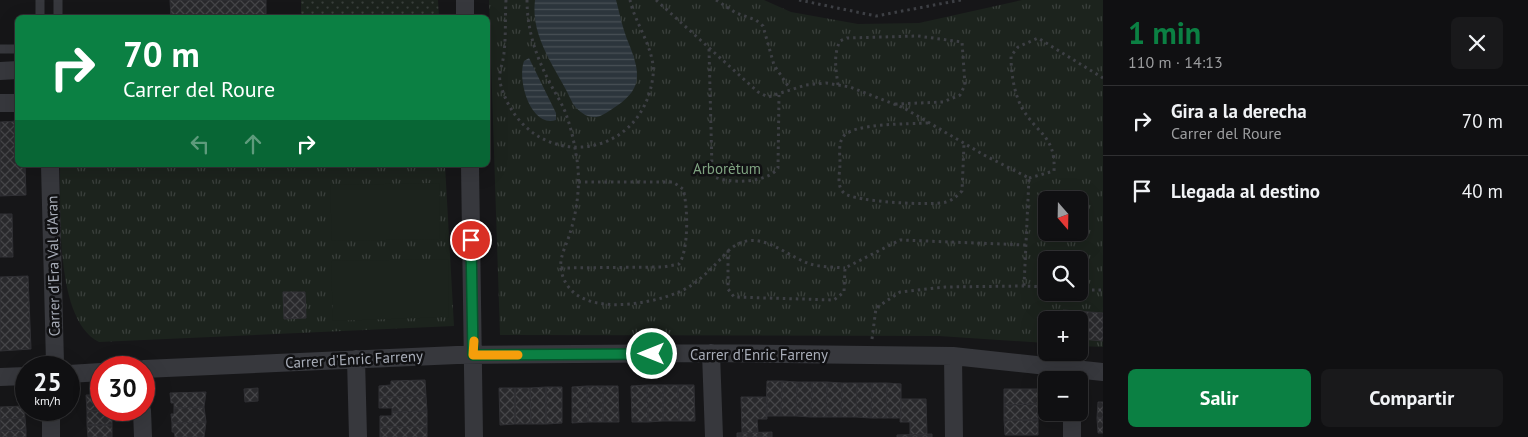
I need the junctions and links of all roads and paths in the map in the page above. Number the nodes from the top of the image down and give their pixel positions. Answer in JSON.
{"nodes":[{"id":1,"x":40,"y":0,"type":"edge"},
{"id":2,"x":58,"y":0,"type":"edge"},
{"id":3,"x":465,"y":0,"type":"edge"},
{"id":4,"x":506,"y":0,"type":"edge"},
{"id":5,"x":527,"y":0,"type":"edge"},
{"id":6,"x":630,"y":0,"type":"edge"},
{"id":7,"x":656,"y":0,"type":"edge"},
{"id":8,"x":716,"y":0,"type":"edge"},
{"id":9,"x":799,"y":0,"type":"edge"},
{"id":10,"x":961,"y":0,"type":"edge"},
{"id":11,"x":956,"y":1,"type":"edge"},
{"id":12,"x":40,"y":15,"type":"edge"},
{"id":13,"x":58,"y":15,"type":"edge"},
{"id":14,"x":466,"y":15,"type":"edge"},
{"id":15,"x":0,"y":49,"type":"edge"},
{"id":16,"x":15,"y":49,"type":"edge"},
{"id":17,"x":709,"y":49,"type":"junction"},
{"id":18,"x":15,"y":70,"type":"edge"},
{"id":19,"x":0,"y":71,"type":"edge"},
{"id":20,"x":1103,"y":78,"type":"edge"},
{"id":21,"x":838,"y":85,"type":"junction"},
{"id":22,"x":790,"y":89,"type":"junction"},
{"id":23,"x":780,"y":95,"type":"junction"},
{"id":24,"x":15,"y":103,"type":"edge"},
{"id":25,"x":0,"y":104,"type":"edge"},
{"id":26,"x":893,"y":104,"type":"junction"},
{"id":27,"x":928,"y":123,"type":"junction"},
{"id":28,"x":964,"y":144,"type":"junction"},
{"id":29,"x":574,"y":148,"type":"junction"},
{"id":30,"x":50,"y":167,"type":"edge"},
{"id":31,"x":470,"y":167,"type":"edge"},
{"id":32,"x":1029,"y":178,"type":"junction"},
{"id":33,"x":578,"y":182,"type":"junction"},
{"id":34,"x":1026,"y":245,"type":"junction"},
{"id":35,"x":728,"y":251,"type":"junction"},
{"id":36,"x":561,"y":268,"type":"junction"},
{"id":37,"x":845,"y":268,"type":"junction"},
{"id":38,"x":1024,"y":286,"type":"junction"},
{"id":39,"x":1038,"y":287,"type":"edge"},
{"id":40,"x":1088,"y":290,"type":"edge"},
{"id":41,"x":1103,"y":290,"type":"edge"},
{"id":42,"x":872,"y":345,"type":"dead end"},
{"id":43,"x":711,"y":353,"type":"junction"},
{"id":44,"x":473,"y":355,"type":"junction"},
{"id":45,"x":54,"y":356,"type":"edge"},
{"id":46,"x":953,"y":356,"type":"junction"},
{"id":47,"x":356,"y":359,"type":"junction"},
{"id":48,"x":155,"y":368,"type":"edge"},
{"id":49,"x":1052,"y":371,"type":"edge"},
{"id":50,"x":1103,"y":372,"type":"edge"},
{"id":51,"x":1088,"y":373,"type":"edge"},
{"id":52,"x":15,"y":376,"type":"edge"},
{"id":53,"x":0,"y":377,"type":"edge"},
{"id":54,"x":51,"y":421,"type":"edge"},
{"id":55,"x":142,"y":421,"type":"edge"},
{"id":56,"x":1072,"y":421,"type":"edge"},
{"id":57,"x":52,"y":437,"type":"edge"},
{"id":58,"x":142,"y":437,"type":"edge"},
{"id":59,"x":358,"y":437,"type":"edge"},
{"id":60,"x":474,"y":437,"type":"edge"},
{"id":61,"x":714,"y":437,"type":"edge"},
{"id":62,"x":954,"y":437,"type":"edge"},
{"id":63,"x":1072,"y":437,"type":"edge"}],
"edges":[{"from":1,"to":12,"type":"lane"},
{"from":2,"to":13,"type":"lane"},
{"from":3,"to":14,"type":"street"},
{"from":4,"to":29,"type":"path"},
{"from":5,"to":29,"type":"path"},
{"from":6,"to":29,"type":"path"},
{"from":7,"to":17,"type":"path"},
{"from":8,"to":22,"type":"path"},
{"from":9,"to":11,"type":"path"},
{"from":10,"to":11,"type":"path"},
{"from":15,"to":16,"type":"lane"},
{"from":17,"to":23,"type":"path"},
{"from":17,"to":23,"type":"path"},
{"from":18,"to":19,"type":"street"},
{"from":20,"to":32,"type":"path"},
{"from":21,"to":22,"type":"path"},
{"from":21,"to":26,"type":"path"},
{"from":21,"to":26,"type":"path"},
{"from":22,"to":23,"type":"path"},
{"from":24,"to":25,"type":"street"},
{"from":26,"to":27,"type":"path"},
{"from":27,"to":28,"type":"path"},
{"from":27,"to":28,"type":"path"},
{"from":28,"to":32,"type":"path"},
{"from":29,"to":33,"type":"path"},
{"from":30,"to":45,"type":"street","name":"Carrer d'Era Val d'Aran"},
{"from":31,"to":44,"type":"street"},
{"from":32,"to":34,"type":"path"},
{"from":33,"to":36,"type":"path"},
{"from":33,"to":36,"type":"path"},
{"from":34,"to":37,"type":"path"},
{"from":34,"to":38,"type":"path"},
{"from":35,"to":36,"type":"path"},
{"from":35,"to":37,"type":"path"},
{"from":35,"to":37,"type":"path"},
{"from":38,"to":39,"type":"path"},
{"from":38,"to":42,"type":"path"},
{"from":40,"to":41,"type":"path"},
{"from":43,"to":44,"type":"street","name":"Carrer d'Enric Farreny"},
{"from":43,"to":46,"type":"street","name":"Carrer d'Enric Farreny"},
{"from":43,"to":61,"type":"street"},
{"from":44,"to":47,"type":"street","name":"Carrer d'Enric Farreny"},
{"from":44,"to":60,"type":"street"},
{"from":46,"to":49,"type":"street","name":"Carrer d'Enric Farreny"},
{"from":46,"to":62,"type":"street"},
{"from":47,"to":48,"type":"street","name":"Carrer d'Enric Farreny"},
{"from":47,"to":59,"type":"street"},
{"from":50,"to":51,"type":"street","name":"Carrer d'Enric Farreny"},
{"from":52,"to":53,"type":"street"},
{"from":54,"to":57,"type":"street"},
{"from":55,"to":58,"type":"street"},
{"from":56,"to":63,"type":"street"}]}
